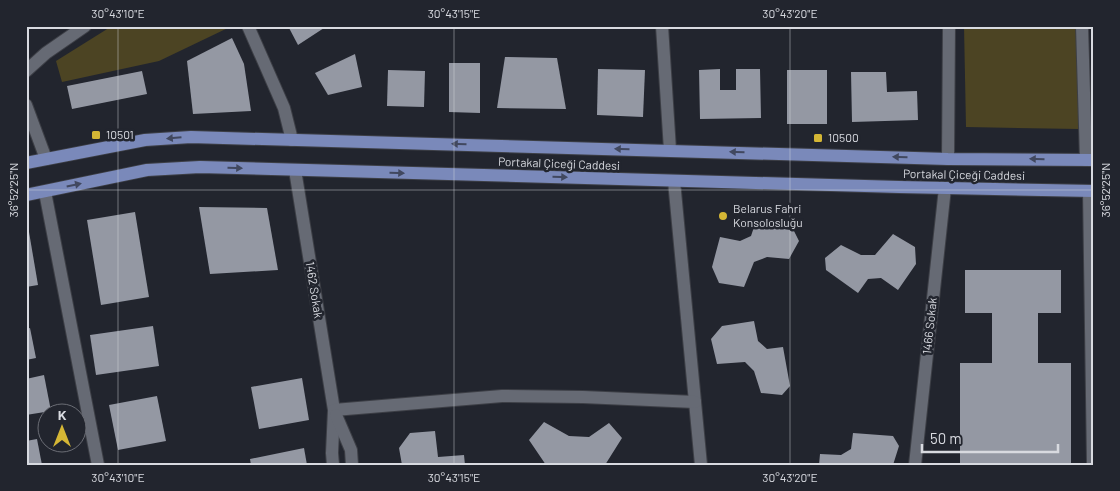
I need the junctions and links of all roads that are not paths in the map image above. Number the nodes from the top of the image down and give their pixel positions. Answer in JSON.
{"nodes":[{"id":1,"x":85,"y":26,"type":"edge"},
{"id":2,"x":248,"y":26,"type":"edge"},
{"id":3,"x":662,"y":26,"type":"edge"},
{"id":4,"x":949,"y":26,"type":"edge"},
{"id":5,"x":1082,"y":26,"type":"edge"},
{"id":6,"x":26,"y":71,"type":"edge"},
{"id":7,"x":26,"y":105,"type":"edge"},
{"id":8,"x":292,"y":140,"type":"junction"},
{"id":9,"x":670,"y":150,"type":"junction"},
{"id":10,"x":948,"y":158,"type":"junction"},
{"id":11,"x":46,"y":159,"type":"junction"},
{"id":12,"x":1090,"y":160,"type":"edge"},
{"id":13,"x":26,"y":163,"type":"edge"},
{"id":14,"x":295,"y":170,"type":"junction"},
{"id":15,"x":674,"y":180,"type":"junction"},
{"id":16,"x":945,"y":188,"type":"junction"},
{"id":17,"x":1091,"y":191,"type":"edge"},
{"id":18,"x":45,"y":192,"type":"junction"},
{"id":19,"x":26,"y":195,"type":"edge"},
{"id":20,"x":695,"y":402,"type":"junction"},
{"id":21,"x":334,"y":410,"type":"junction"},
{"id":22,"x":98,"y":465,"type":"edge"},
{"id":23,"x":333,"y":465,"type":"edge"},
{"id":24,"x":352,"y":465,"type":"edge"},
{"id":25,"x":701,"y":465,"type":"edge"},
{"id":26,"x":915,"y":465,"type":"edge"},
{"id":27,"x":1093,"y":465,"type":"edge"}],
"edges":[{"from":1,"to":6,"type":"street"},
{"from":2,"to":8,"type":"street"},
{"from":3,"to":9,"type":"street"},
{"from":4,"to":10,"type":"street"},
{"from":5,"to":12,"type":"street"},
{"from":7,"to":11,"type":"street"},
{"from":9,"to":8,"type":"main road","name":"Portakal Çiceği Caddesi","one_way":true},
{"from":8,"to":11,"type":"main road","name":"Portakal Çiceği Caddesi","one_way":true},
{"from":10,"to":9,"type":"main road","name":"Portakal Çiceği Caddesi","one_way":true},
{"from":12,"to":10,"type":"main road","name":"Portakal Çiceği Caddesi","one_way":true},
{"from":11,"to":13,"type":"main road","name":"Portakal Çiceği Caddesi"},
{"from":14,"to":15,"type":"main road","name":"Portakal Çiceği Caddesi","one_way":true},
{"from":18,"to":14,"type":"main road","name":"Portakal Çiceği Caddesi","one_way":true},
{"from":14,"to":21,"type":"street","name":"1462 Sokak"},
{"from":15,"to":16,"type":"main road","name":"Portakal Çiceği Caddesi"},
{"from":15,"to":20,"type":"street"},
{"from":16,"to":17,"type":"main road","name":"Portakal Çiceği Caddesi"},
{"from":16,"to":26,"type":"street","name":"1466 Sokak"},
{"from":17,"to":27,"type":"street"},
{"from":18,"to":19,"type":"main road","name":"Portakal Çiceği Caddesi"},
{"from":18,"to":22,"type":"street"},
{"from":20,"to":21,"type":"street"},
{"from":20,"to":25,"type":"street"},
{"from":21,"to":23,"type":"street","name":"1462 Sokak"},
{"from":21,"to":24,"type":"street","name":"1462 Sokak"}]}
